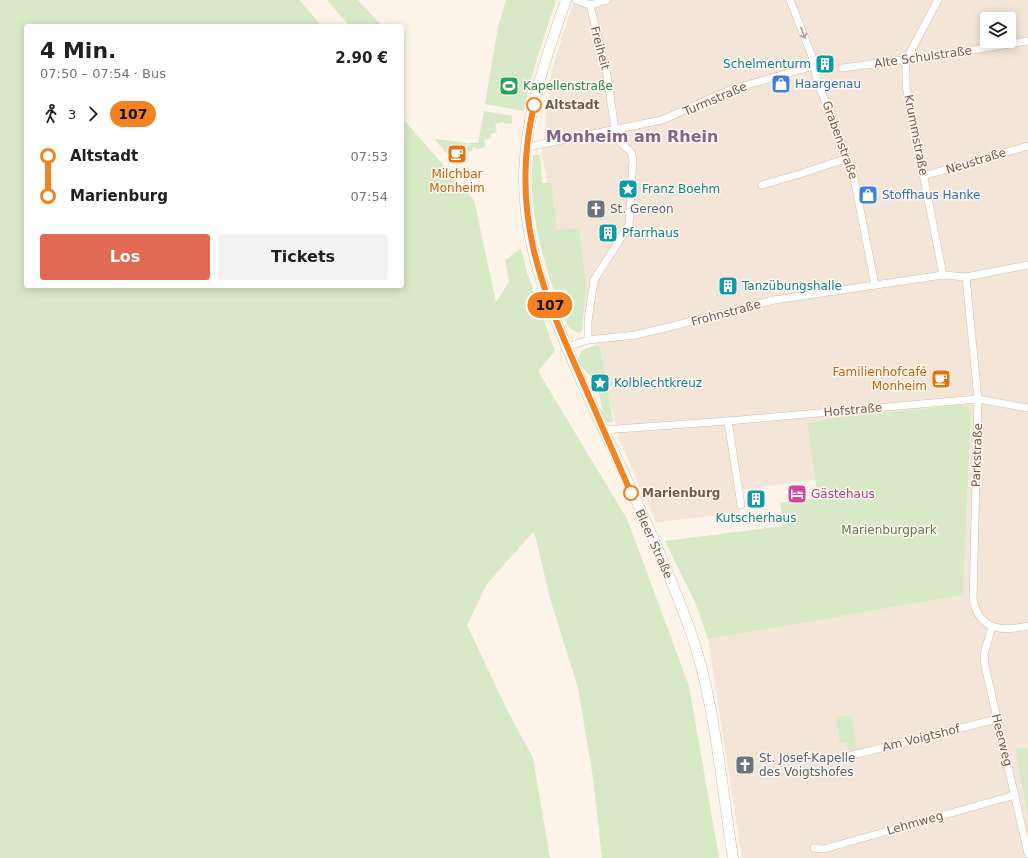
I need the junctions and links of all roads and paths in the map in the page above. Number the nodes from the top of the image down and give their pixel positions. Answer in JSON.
{"nodes":[{"id":1,"x":566,"y":0,"type":"edge"},
{"id":2,"x":576,"y":0,"type":"edge"},
{"id":3,"x":607,"y":0,"type":"edge"},
{"id":4,"x":790,"y":0,"type":"edge"},
{"id":5,"x":938,"y":0,"type":"edge"},
{"id":6,"x":590,"y":5,"type":"junction"},
{"id":7,"x":1028,"y":41,"type":"edge"},
{"id":8,"x":906,"y":60,"type":"junction"},
{"id":9,"x":814,"y":66,"type":"junction"},
{"id":10,"x":842,"y":68,"type":"dead end"},
{"id":11,"x":615,"y":130,"type":"junction"},
{"id":12,"x":1028,"y":146,"type":"edge"},
{"id":13,"x":527,"y":147,"type":"junction"},
{"id":14,"x":848,"y":158,"type":"junction"},
{"id":15,"x":923,"y":176,"type":"junction"},
{"id":16,"x":762,"y":185,"type":"dead end"},
{"id":17,"x":1028,"y":265,"type":"edge"},
{"id":18,"x":943,"y":275,"type":"junction"},
{"id":19,"x":966,"y":276,"type":"junction"},
{"id":20,"x":875,"y":285,"type":"junction"},
{"id":21,"x":588,"y":340,"type":"junction"},
{"id":22,"x":567,"y":347,"type":"junction"},
{"id":23,"x":978,"y":399,"type":"junction"},
{"id":24,"x":1028,"y":408,"type":"edge"},
{"id":25,"x":728,"y":421,"type":"junction"},
{"id":26,"x":603,"y":430,"type":"junction"},
{"id":27,"x":741,"y":505,"type":"dead end"},
{"id":28,"x":1028,"y":626,"type":"edge"},
{"id":29,"x":992,"y":627,"type":"junction"},
{"id":30,"x":997,"y":719,"type":"junction"},
{"id":31,"x":845,"y":757,"type":"dead end"},
{"id":32,"x":1015,"y":795,"type":"junction"},
{"id":33,"x":814,"y":848,"type":"dead end"},
{"id":34,"x":1028,"y":854,"type":"edge"},
{"id":35,"x":733,"y":858,"type":"edge"}],
"edges":[{"from":1,"to":13,"type":"street"},
{"from":2,"to":6,"type":"street"},
{"from":3,"to":6,"type":"street"},
{"from":4,"to":9,"type":"street","name":"Grabenstraße","one_way":true},
{"from":5,"to":8,"type":"street","name":"Krummstraße"},
{"from":6,"to":11,"type":"street","name":"Freiheit"},
{"from":7,"to":8,"type":"street","name":"Alte Schulstraße"},
{"from":8,"to":10,"type":"street","name":"Alte Schulstraße"},
{"from":8,"to":15,"type":"street","name":"Krummstraße"},
{"from":9,"to":11,"type":"street","name":"Turmstraße"},
{"from":9,"to":14,"type":"street","name":"Grabenstraße"},
{"from":11,"to":13,"type":"street","name":"Turmstraße"},
{"from":11,"to":21,"type":"street"},
{"from":12,"to":15,"type":"street","name":"Neustraße"},
{"from":13,"to":22,"type":"street","name":"Bleer Straße"},
{"from":14,"to":16,"type":"street"},
{"from":14,"to":20,"type":"street","name":"Grabenstraße"},
{"from":15,"to":18,"type":"street","name":"Krummstraße"},
{"from":17,"to":19,"type":"street","name":"Frohnstraße"},
{"from":18,"to":19,"type":"street","name":"Frohnstraße"},
{"from":18,"to":20,"type":"street","name":"Frohnstraße"},
{"from":19,"to":23,"type":"street","name":"Parkstraße"},
{"from":20,"to":21,"type":"street","name":"Frohnstraße"},
{"from":21,"to":22,"type":"street","name":"Frohnstraße"},
{"from":22,"to":26,"type":"street","name":"Bleer Straße"},
{"from":23,"to":24,"type":"street","name":"Hofstraße"},
{"from":23,"to":25,"type":"street","name":"Hofstraße"},
{"from":23,"to":29,"type":"street","name":"Parkstraße"},
{"from":25,"to":26,"type":"street","name":"Hofstraße"},
{"from":25,"to":27,"type":"street"},
{"from":26,"to":35,"type":"street","name":"Bleer Straße"},
{"from":28,"to":29,"type":"street"},
{"from":29,"to":30,"type":"street","name":"Heerweg"},
{"from":30,"to":31,"type":"street","name":"Am Voigtshof"},
{"from":30,"to":32,"type":"street","name":"Heerweg"},
{"from":32,"to":33,"type":"street","name":"Lehmweg"},
{"from":32,"to":34,"type":"street","name":"Heerweg"}]}
